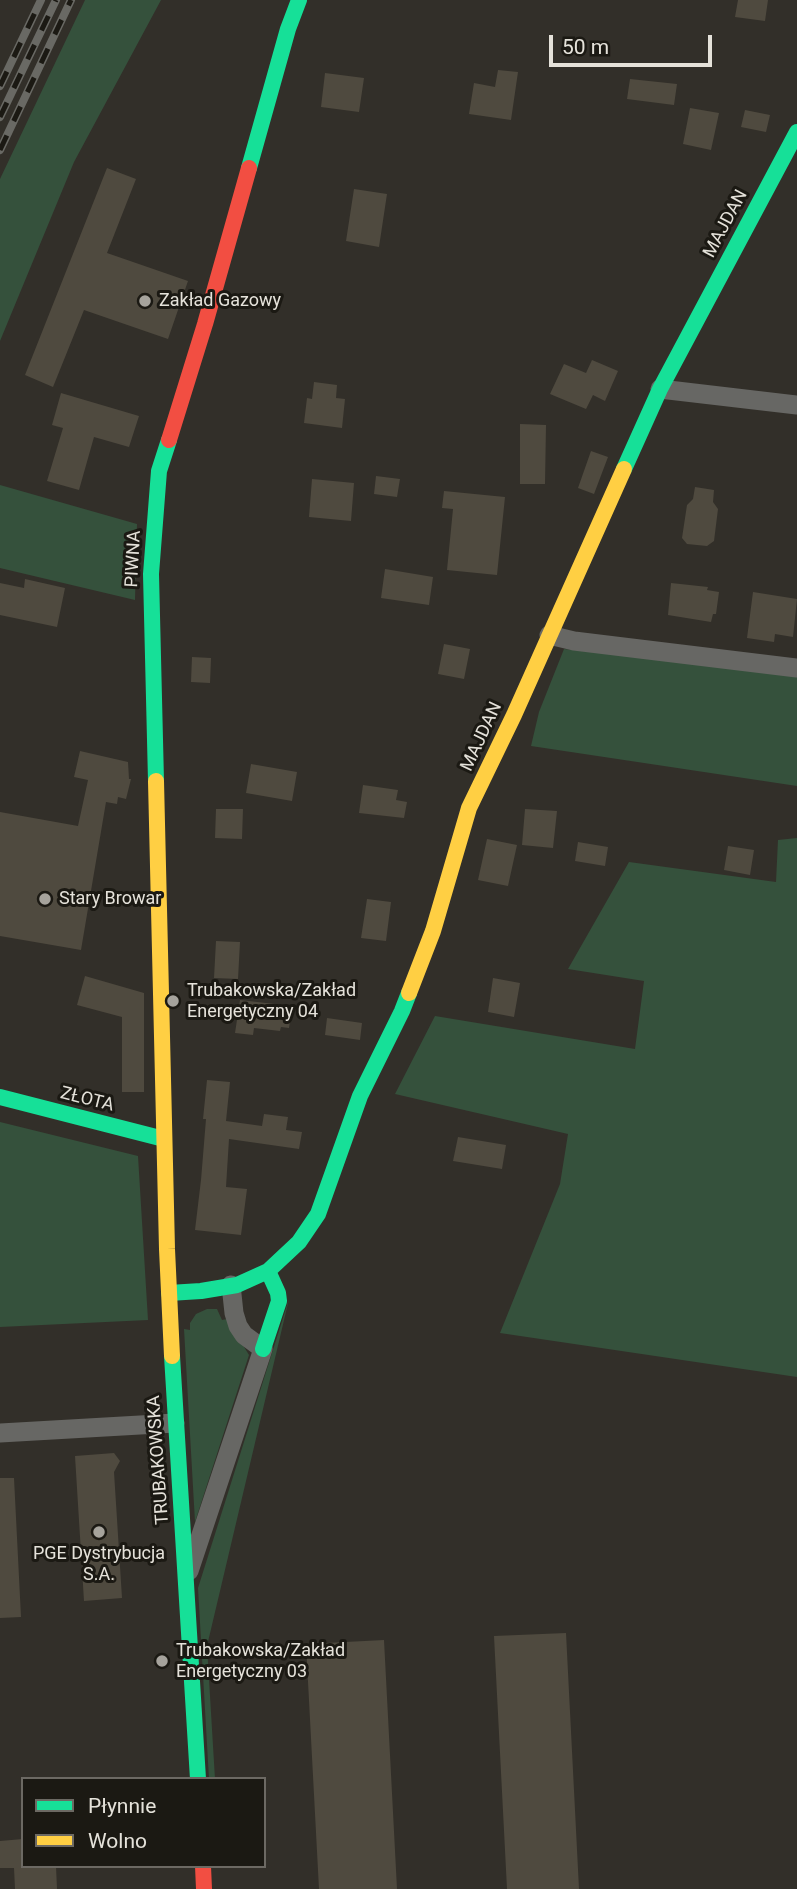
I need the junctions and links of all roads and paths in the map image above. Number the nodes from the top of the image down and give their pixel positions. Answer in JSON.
{"nodes":[{"id":1,"x":299,"y":0,"type":"edge"},
{"id":2,"x":797,"y":132,"type":"edge"},
{"id":3,"x":660,"y":389,"type":"junction"},
{"id":4,"x":797,"y":405,"type":"edge"},
{"id":5,"x":549,"y":635,"type":"junction"},
{"id":6,"x":797,"y":668,"type":"edge"},
{"id":7,"x":0,"y":1097,"type":"edge"},
{"id":8,"x":164,"y":1139,"type":"junction"},
{"id":9,"x":268,"y":1271,"type":"junction"},
{"id":10,"x":231,"y":1285,"type":"junction"},
{"id":11,"x":169,"y":1293,"type":"junction"},
{"id":12,"x":264,"y":1349,"type":"junction"},
{"id":13,"x":174,"y":1423,"type":"junction"},
{"id":14,"x":0,"y":1433,"type":"edge"},
{"id":15,"x":186,"y":1582,"type":"junction"},
{"id":16,"x":198,"y":1777,"type":"edge"},
{"id":17,"x":203,"y":1868,"type":"edge"},
{"id":18,"x":204,"y":1889,"type":"edge"}],
"edges":[{"from":1,"to":8,"type":"street","name":"PIWNA"},
{"from":2,"to":3,"type":"street","name":"MAJDAN"},
{"from":3,"to":4,"type":"street"},
{"from":3,"to":5,"type":"street","name":"MAJDAN"},
{"from":5,"to":6,"type":"street"},
{"from":5,"to":9,"type":"street","name":"MAJDAN"},
{"from":7,"to":8,"type":"street","name":"ZŁOTA"},
{"from":8,"to":11,"type":"street","name":"TRUBAKOWSKA"},
{"from":9,"to":10,"type":"street","name":"MAJDAN"},
{"from":9,"to":12,"type":"street"},
{"from":10,"to":11,"type":"street","name":"MAJDAN"},
{"from":10,"to":12,"type":"street"},
{"from":11,"to":13,"type":"street","name":"TRUBAKOWSKA"},
{"from":12,"to":15,"type":"street"},
{"from":13,"to":14,"type":"street"},
{"from":13,"to":15,"type":"street","name":"TRUBAKOWSKA"},
{"from":15,"to":16,"type":"street","name":"TRUBAKOWSKA"},
{"from":17,"to":18,"type":"street"}]}
